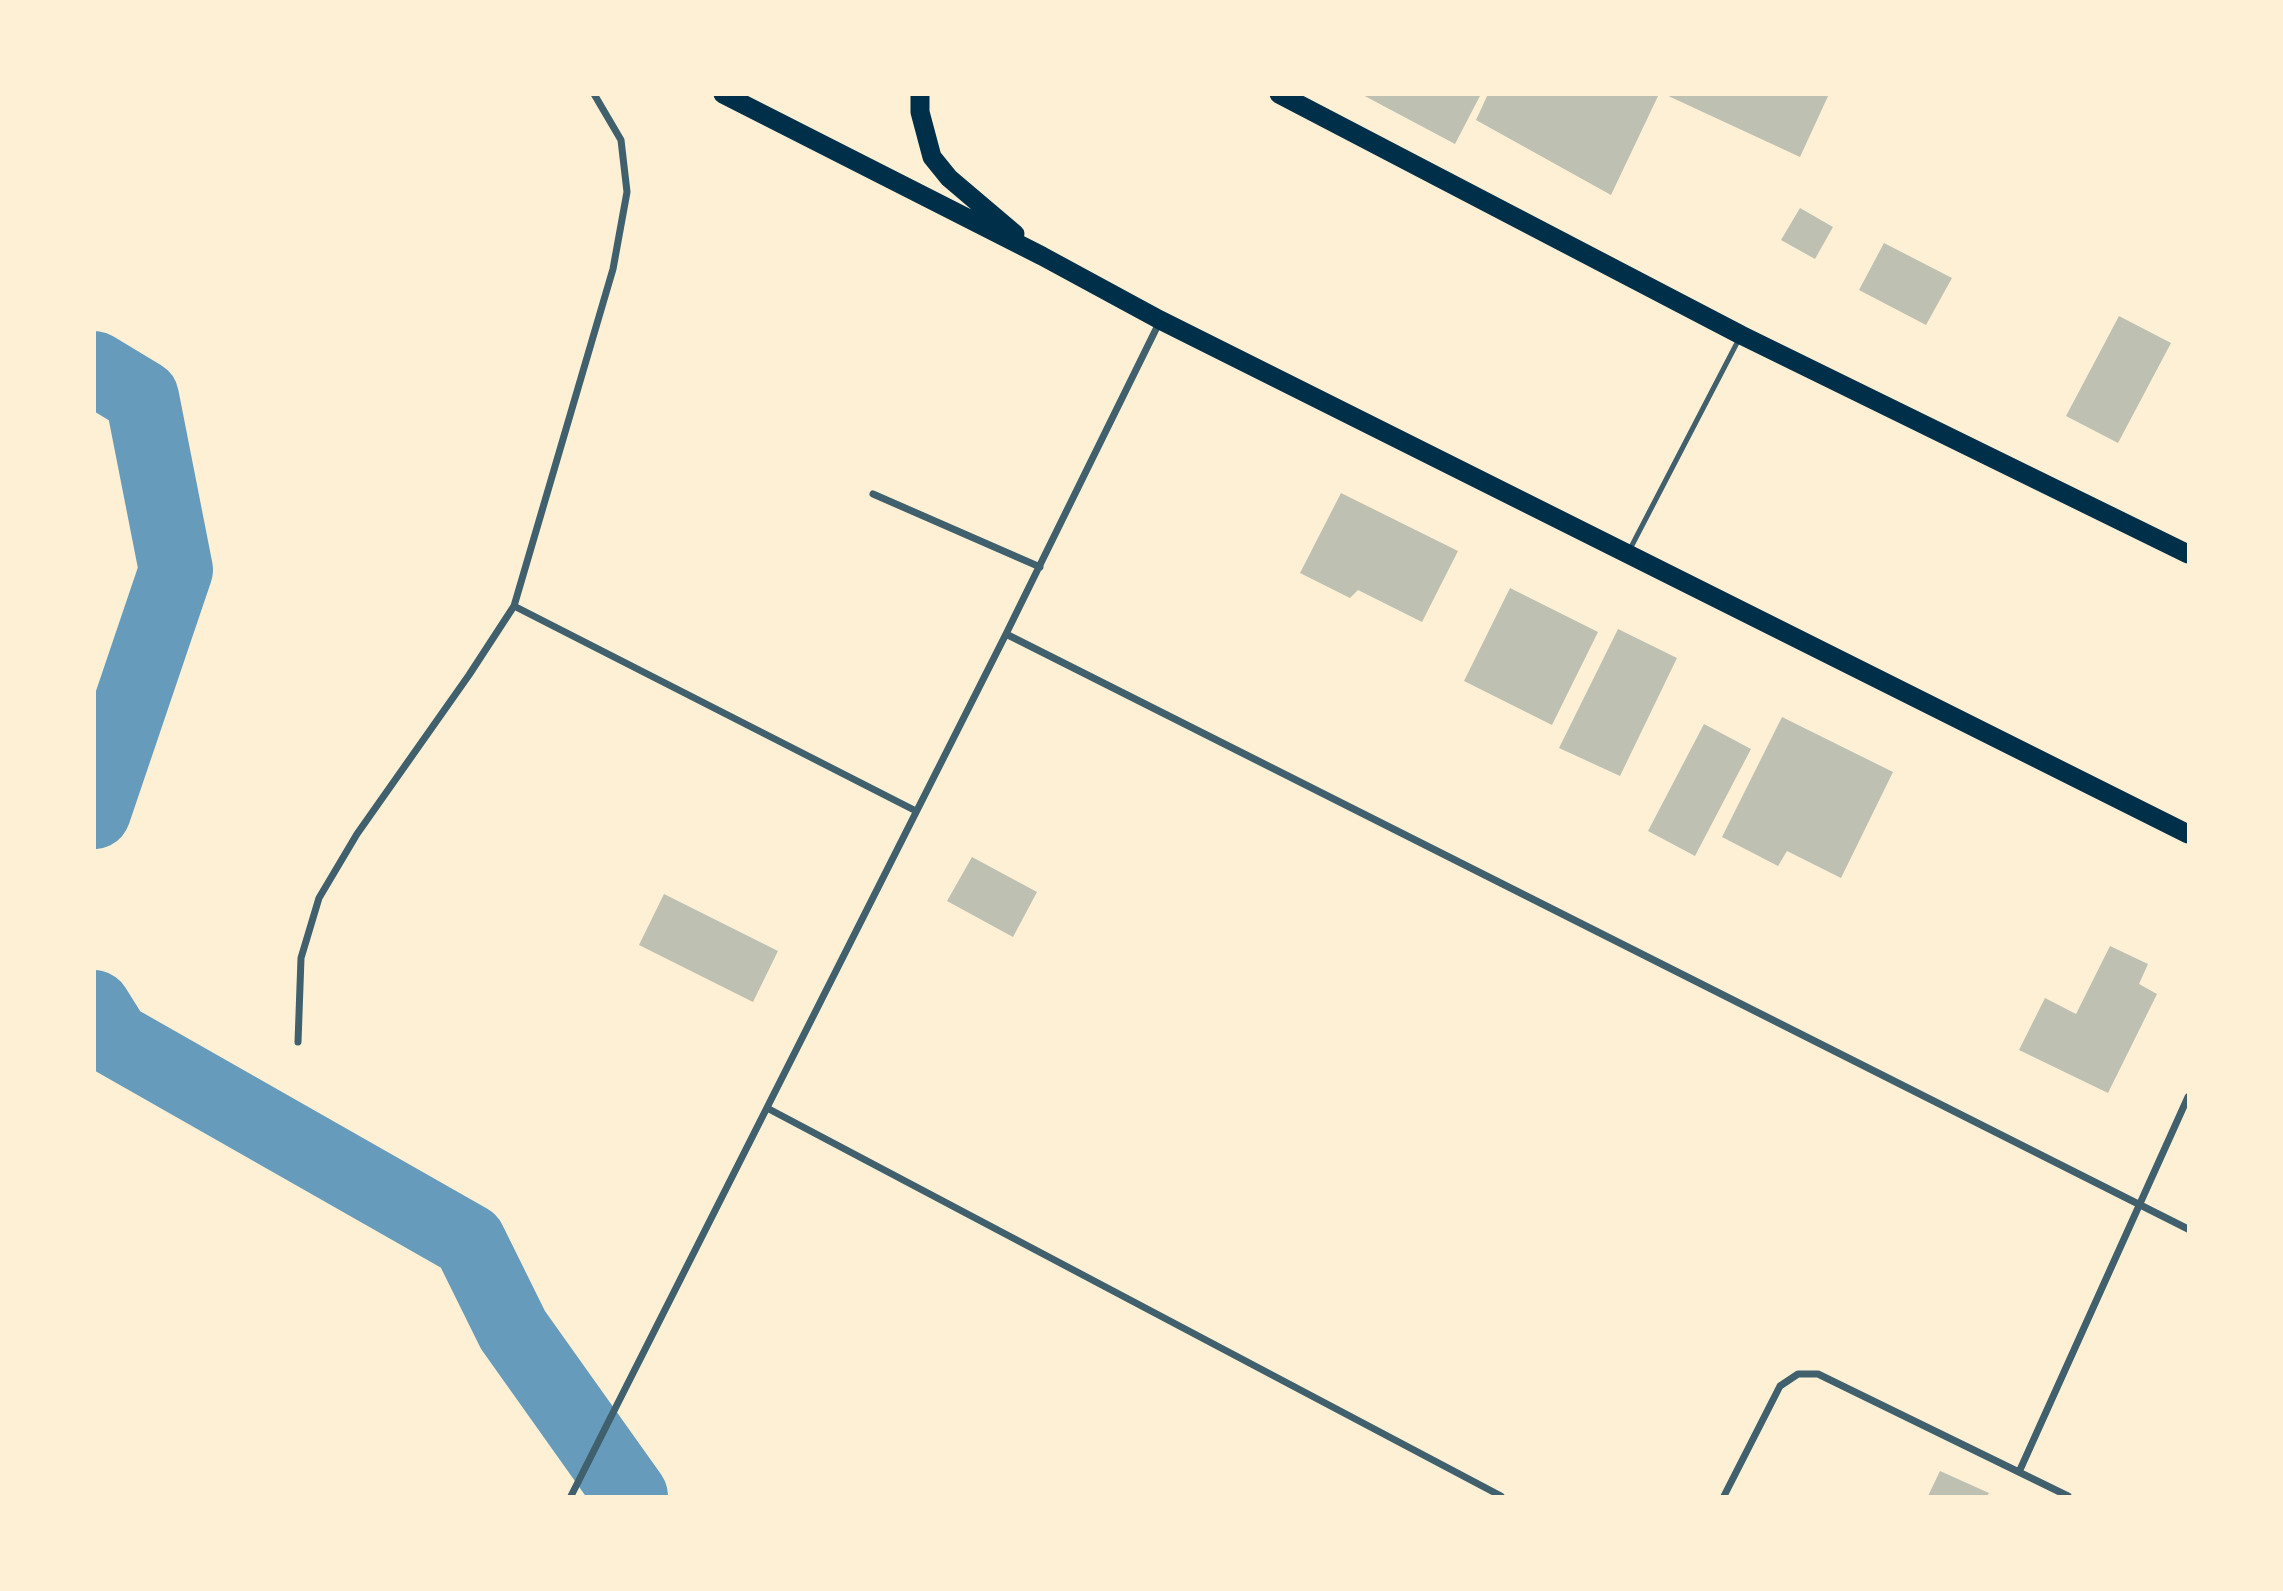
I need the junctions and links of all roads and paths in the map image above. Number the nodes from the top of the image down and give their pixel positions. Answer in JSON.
{"nodes":[{"id":1,"x":594,"y":94,"type":"edge"},
{"id":2,"x":723,"y":94,"type":"edge"},
{"id":3,"x":920,"y":94,"type":"edge"},
{"id":4,"x":1279,"y":94,"type":"edge"},
{"id":5,"x":1042,"y":256,"type":"junction"},
{"id":6,"x":1160,"y":320,"type":"junction"},
{"id":7,"x":1741,"y":335,"type":"junction"},
{"id":8,"x":873,"y":494,"type":"dead end"},
{"id":9,"x":1628,"y":554,"type":"junction"},
{"id":10,"x":2189,"y":554,"type":"edge"},
{"id":11,"x":1040,"y":567,"type":"junction"},
{"id":12,"x":514,"y":606,"type":"junction"},
{"id":13,"x":1006,"y":634,"type":"junction"},
{"id":14,"x":916,"y":811,"type":"junction"},
{"id":15,"x":2189,"y":834,"type":"edge"},
{"id":16,"x":298,"y":1042,"type":"dead end"},
{"id":17,"x":2189,"y":1097,"type":"edge"},
{"id":18,"x":767,"y":1108,"type":"junction"},
{"id":19,"x":2140,"y":1205,"type":"junction"},
{"id":20,"x":2189,"y":1229,"type":"edge"},
{"id":21,"x":2019,"y":1472,"type":"junction"},
{"id":22,"x":571,"y":1496,"type":"edge"},
{"id":23,"x":1501,"y":1496,"type":"edge"},
{"id":24,"x":1724,"y":1496,"type":"edge"},
{"id":25,"x":2068,"y":1496,"type":"edge"}],
"edges":[{"from":1,"to":12,"type":"street"},
{"from":2,"to":5,"type":"highway"},
{"from":3,"to":5,"type":"highway"},
{"from":4,"to":7,"type":"highway"},
{"from":5,"to":6,"type":"highway"},
{"from":6,"to":9,"type":"highway"},
{"from":6,"to":11,"type":"street"},
{"from":7,"to":9,"type":"lane"},
{"from":7,"to":10,"type":"highway"},
{"from":8,"to":11,"type":"street"},
{"from":9,"to":15,"type":"highway"},
{"from":11,"to":13,"type":"street"},
{"from":12,"to":14,"type":"street"},
{"from":12,"to":16,"type":"street"},
{"from":13,"to":14,"type":"street"},
{"from":13,"to":19,"type":"street"},
{"from":14,"to":18,"type":"street"},
{"from":17,"to":19,"type":"street"},
{"from":18,"to":22,"type":"street"},
{"from":18,"to":23,"type":"street"},
{"from":19,"to":20,"type":"street"},
{"from":19,"to":21,"type":"street"},
{"from":21,"to":24,"type":"street"},
{"from":21,"to":25,"type":"street"}]}
